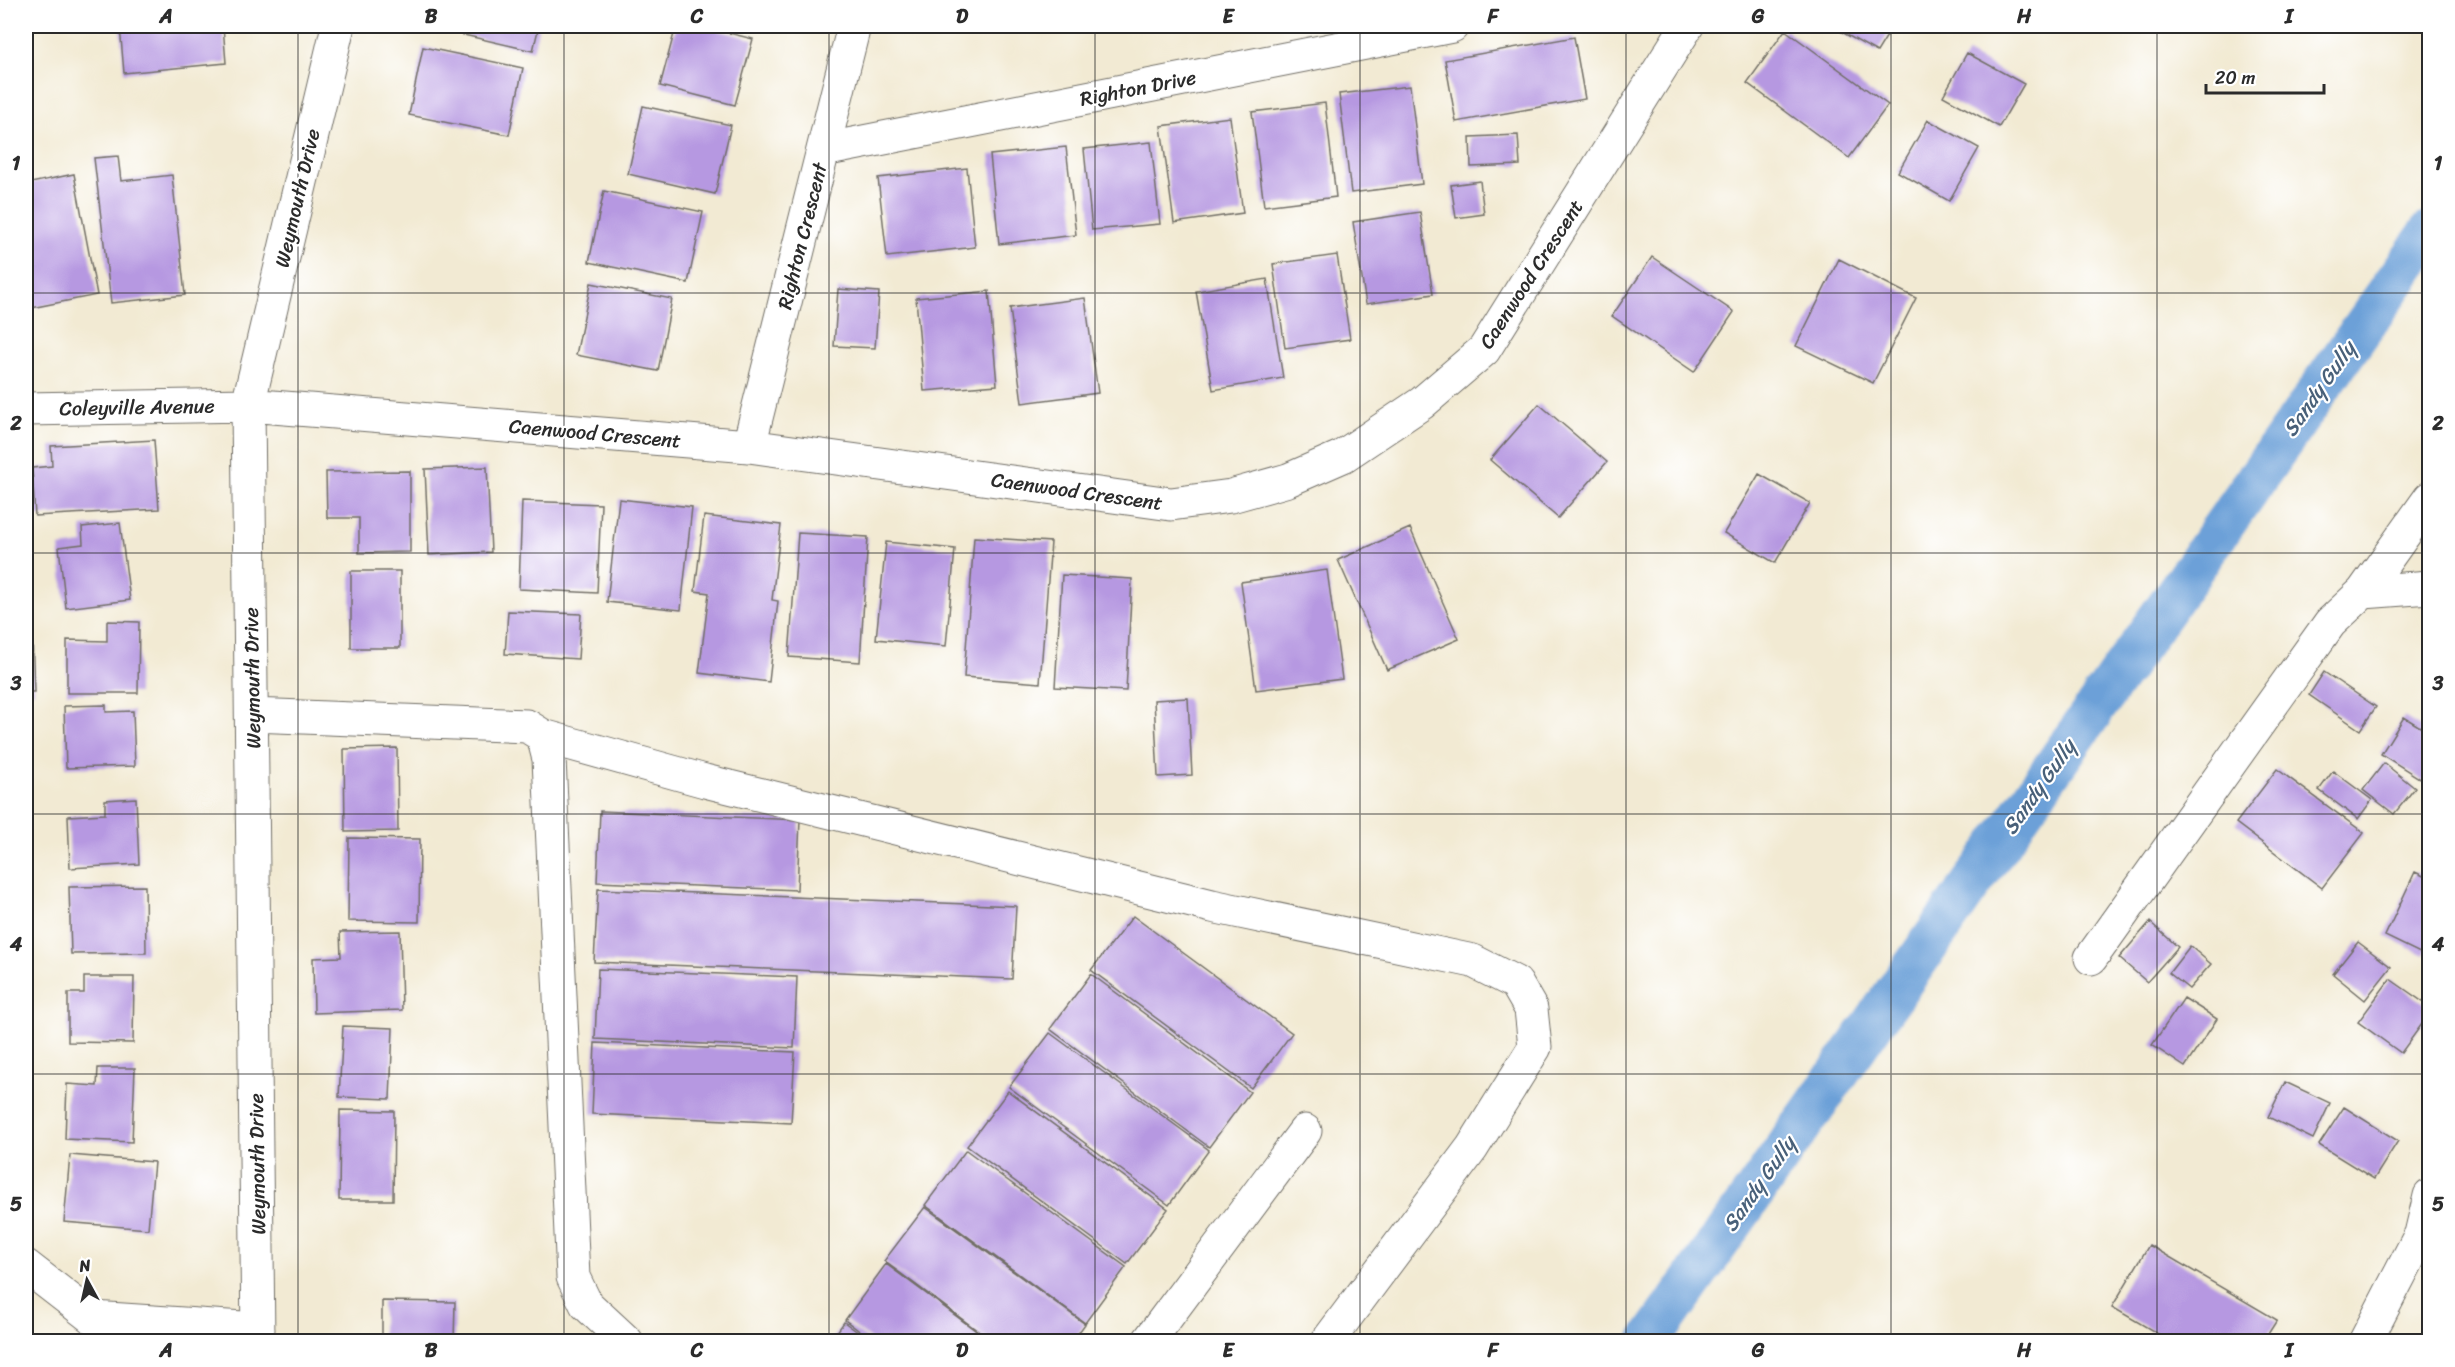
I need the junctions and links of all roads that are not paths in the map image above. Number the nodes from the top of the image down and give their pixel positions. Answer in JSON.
{"nodes":[{"id":1,"x":338,"y":26,"type":"edge"},
{"id":2,"x":854,"y":26,"type":"edge"},
{"id":3,"x":1452,"y":26,"type":"edge"},
{"id":4,"x":1687,"y":26,"type":"edge"},
{"id":5,"x":823,"y":150,"type":"junction"},
{"id":6,"x":248,"y":405,"type":"junction"},
{"id":7,"x":26,"y":409,"type":"edge"},
{"id":8,"x":749,"y":446,"type":"junction"},
{"id":9,"x":2430,"y":498,"type":"edge"},
{"id":10,"x":2430,"y":587,"type":"edge"},
{"id":11,"x":2363,"y":592,"type":"junction"},
{"id":12,"x":252,"y":715,"type":"junction"},
{"id":13,"x":543,"y":736,"type":"junction"},
{"id":14,"x":2091,"y":958,"type":"dead end"},
{"id":15,"x":1305,"y":1131,"type":"dead end"},
{"id":16,"x":2430,"y":1196,"type":"edge"},
{"id":17,"x":26,"y":1266,"type":"edge"},
{"id":18,"x":258,"y":1335,"type":"edge"},
{"id":19,"x":627,"y":1341,"type":"edge"},
{"id":20,"x":1148,"y":1341,"type":"edge"},
{"id":21,"x":1327,"y":1341,"type":"edge"},
{"id":22,"x":2365,"y":1341,"type":"edge"}],
"edges":[{"from":1,"to":6,"type":"street","name":"Weymouth Drive"},
{"from":2,"to":5,"type":"street","name":"Righton Crescent"},
{"from":3,"to":5,"type":"street","name":"Righton Drive"},
{"from":4,"to":8,"type":"street","name":"Caenwood Crescent"},
{"from":5,"to":8,"type":"street","name":"Righton Crescent"},
{"from":6,"to":7,"type":"street","name":"Coleyville Avenue"},
{"from":6,"to":8,"type":"street","name":"Caenwood Crescent"},
{"from":6,"to":12,"type":"street","name":"Weymouth Drive"},
{"from":9,"to":11,"type":"street"},
{"from":10,"to":11,"type":"street"},
{"from":11,"to":14,"type":"street"},
{"from":12,"to":13,"type":"street"},
{"from":12,"to":18,"type":"street","name":"Weymouth Drive"},
{"from":13,"to":19,"type":"street"},
{"from":13,"to":21,"type":"street"},
{"from":15,"to":20,"type":"street"},
{"from":16,"to":22,"type":"street"},
{"from":17,"to":18,"type":"street"}]}
